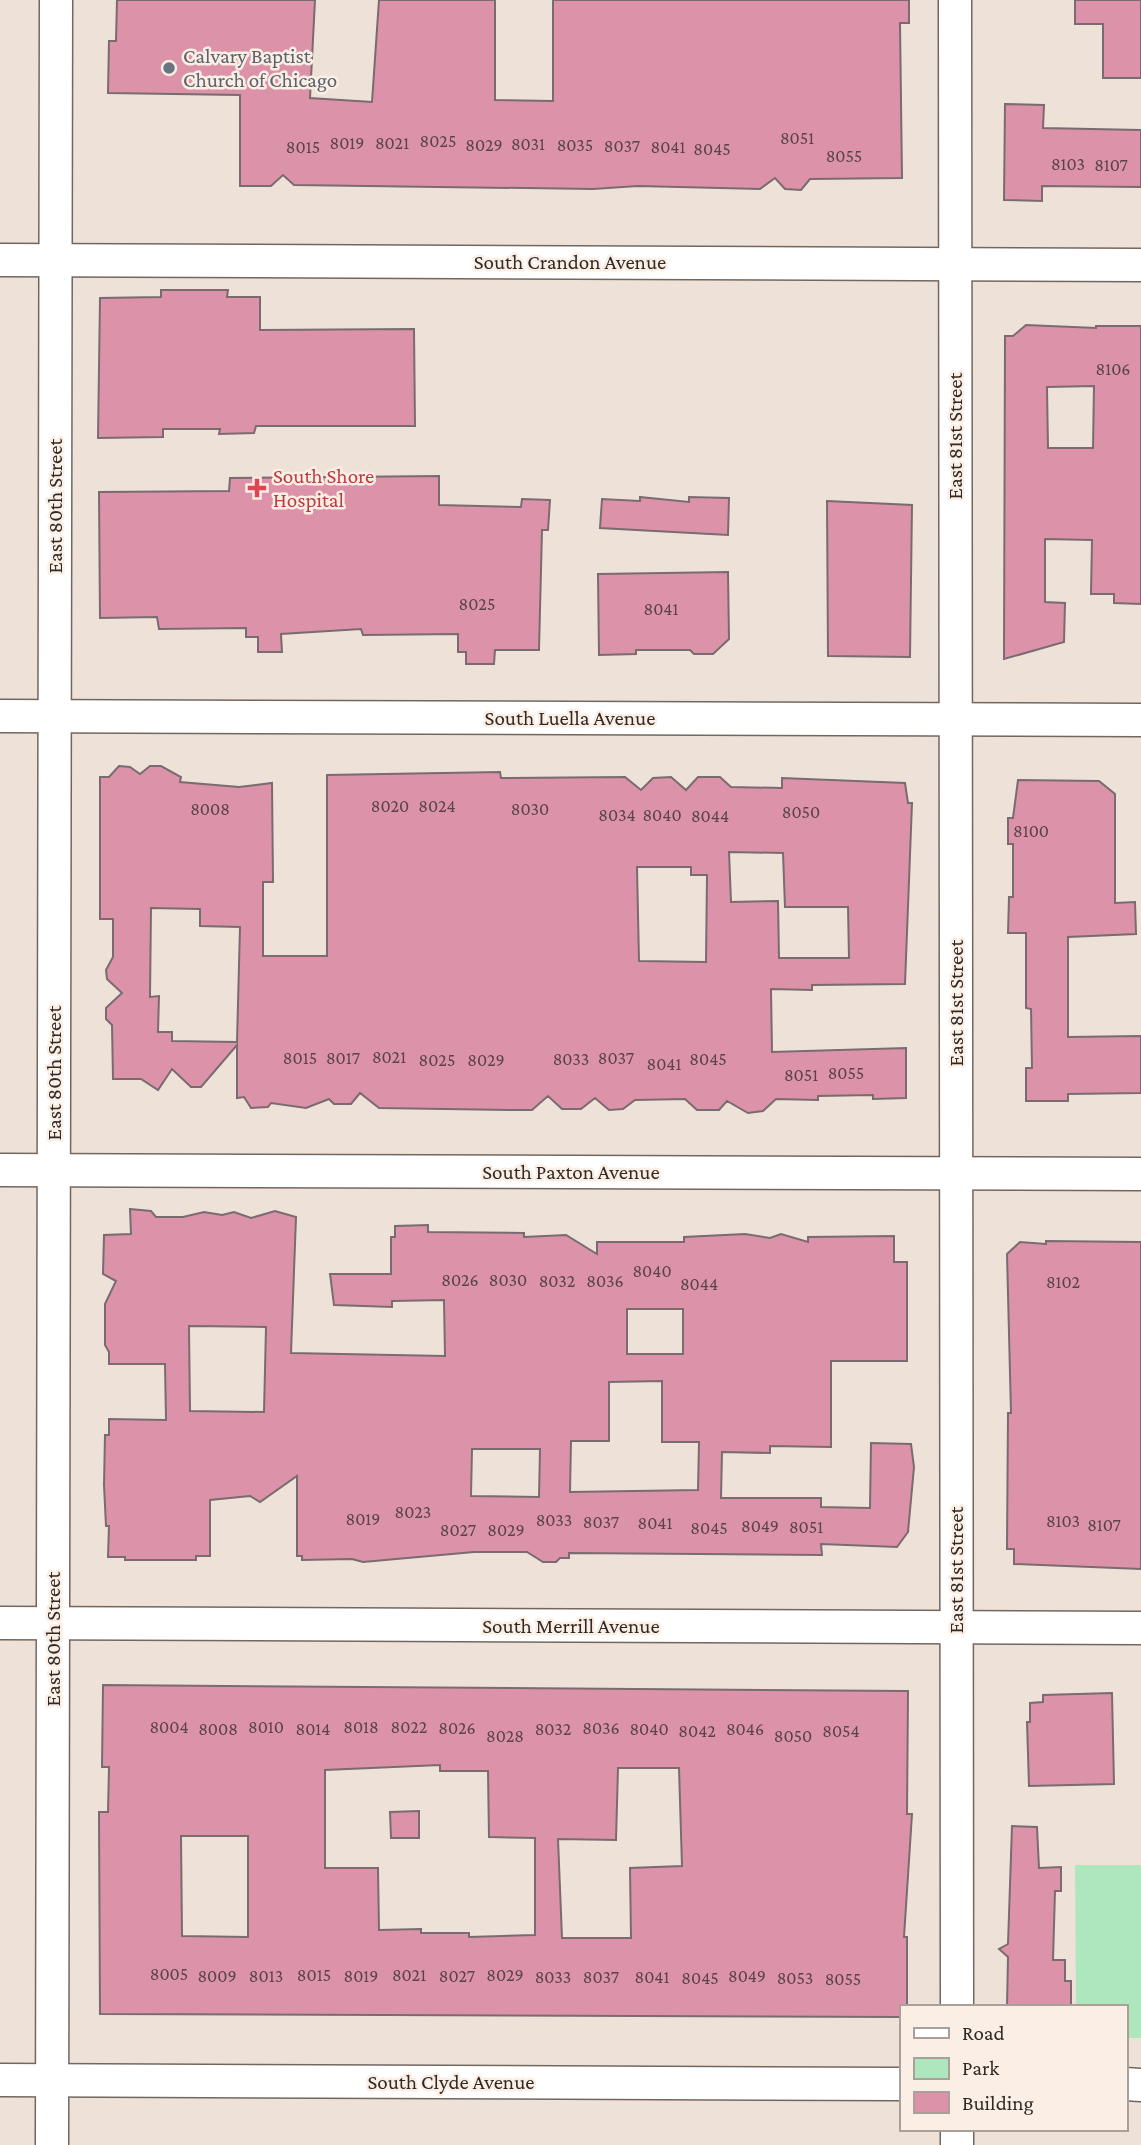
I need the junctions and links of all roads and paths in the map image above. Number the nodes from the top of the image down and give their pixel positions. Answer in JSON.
{"nodes":[{"id":1,"x":56,"y":0,"type":"edge"},
{"id":2,"x":955,"y":0,"type":"edge"},
{"id":3,"x":0,"y":260,"type":"edge"},
{"id":4,"x":55,"y":260,"type":"junction"},
{"id":5,"x":955,"y":264,"type":"junction"},
{"id":6,"x":1141,"y":265,"type":"edge"},
{"id":7,"x":0,"y":716,"type":"edge"},
{"id":8,"x":54,"y":716,"type":"junction"},
{"id":9,"x":956,"y":720,"type":"junction"},
{"id":10,"x":1141,"y":720,"type":"edge"},
{"id":11,"x":0,"y":1170,"type":"edge"},
{"id":12,"x":54,"y":1171,"type":"junction"},
{"id":13,"x":956,"y":1174,"type":"junction"},
{"id":14,"x":1141,"y":1174,"type":"edge"},
{"id":15,"x":0,"y":1623,"type":"edge"},
{"id":16,"x":52,"y":1623,"type":"junction"},
{"id":17,"x":956,"y":1627,"type":"junction"},
{"id":18,"x":1141,"y":1628,"type":"edge"},
{"id":19,"x":957,"y":2005,"type":"edge"},
{"id":20,"x":0,"y":2080,"type":"edge"},
{"id":21,"x":52,"y":2080,"type":"junction"},
{"id":22,"x":900,"y":2084,"type":"edge"},
{"id":23,"x":52,"y":2145,"type":"edge"}],
"edges":[{"from":1,"to":4,"type":"street","name":"East 80th Street"},
{"from":2,"to":5,"type":"street","name":"East 81st Street"},
{"from":3,"to":4,"type":"street","name":"South Crandon Avenue"},
{"from":4,"to":5,"type":"street","name":"South Crandon Avenue"},
{"from":4,"to":8,"type":"street","name":"East 80th Street"},
{"from":5,"to":6,"type":"street","name":"South Crandon Avenue"},
{"from":5,"to":9,"type":"street","name":"East 81st Street"},
{"from":7,"to":8,"type":"street","name":"South Luella Avenue"},
{"from":8,"to":9,"type":"street","name":"South Luella Avenue"},
{"from":8,"to":12,"type":"street","name":"East 80th Street"},
{"from":9,"to":10,"type":"street","name":"South Luella Avenue"},
{"from":9,"to":13,"type":"street","name":"East 81st Street"},
{"from":11,"to":12,"type":"street","name":"South Paxton Avenue"},
{"from":12,"to":13,"type":"street","name":"South Paxton Avenue"},
{"from":12,"to":16,"type":"street","name":"East 80th Street"},
{"from":13,"to":14,"type":"street","name":"South Paxton Avenue"},
{"from":13,"to":17,"type":"street","name":"East 81st Street"},
{"from":15,"to":16,"type":"street","name":"South Merrill Avenue"},
{"from":16,"to":17,"type":"street","name":"South Merrill Avenue"},
{"from":16,"to":21,"type":"street","name":"East 80th Street"},
{"from":17,"to":18,"type":"street","name":"South Merrill Avenue"},
{"from":17,"to":19,"type":"street","name":"East 81st Street"},
{"from":20,"to":21,"type":"street","name":"South Clyde Avenue"},
{"from":21,"to":22,"type":"street","name":"South Clyde Avenue"},
{"from":21,"to":23,"type":"street","name":"East 80th Street"}]}
